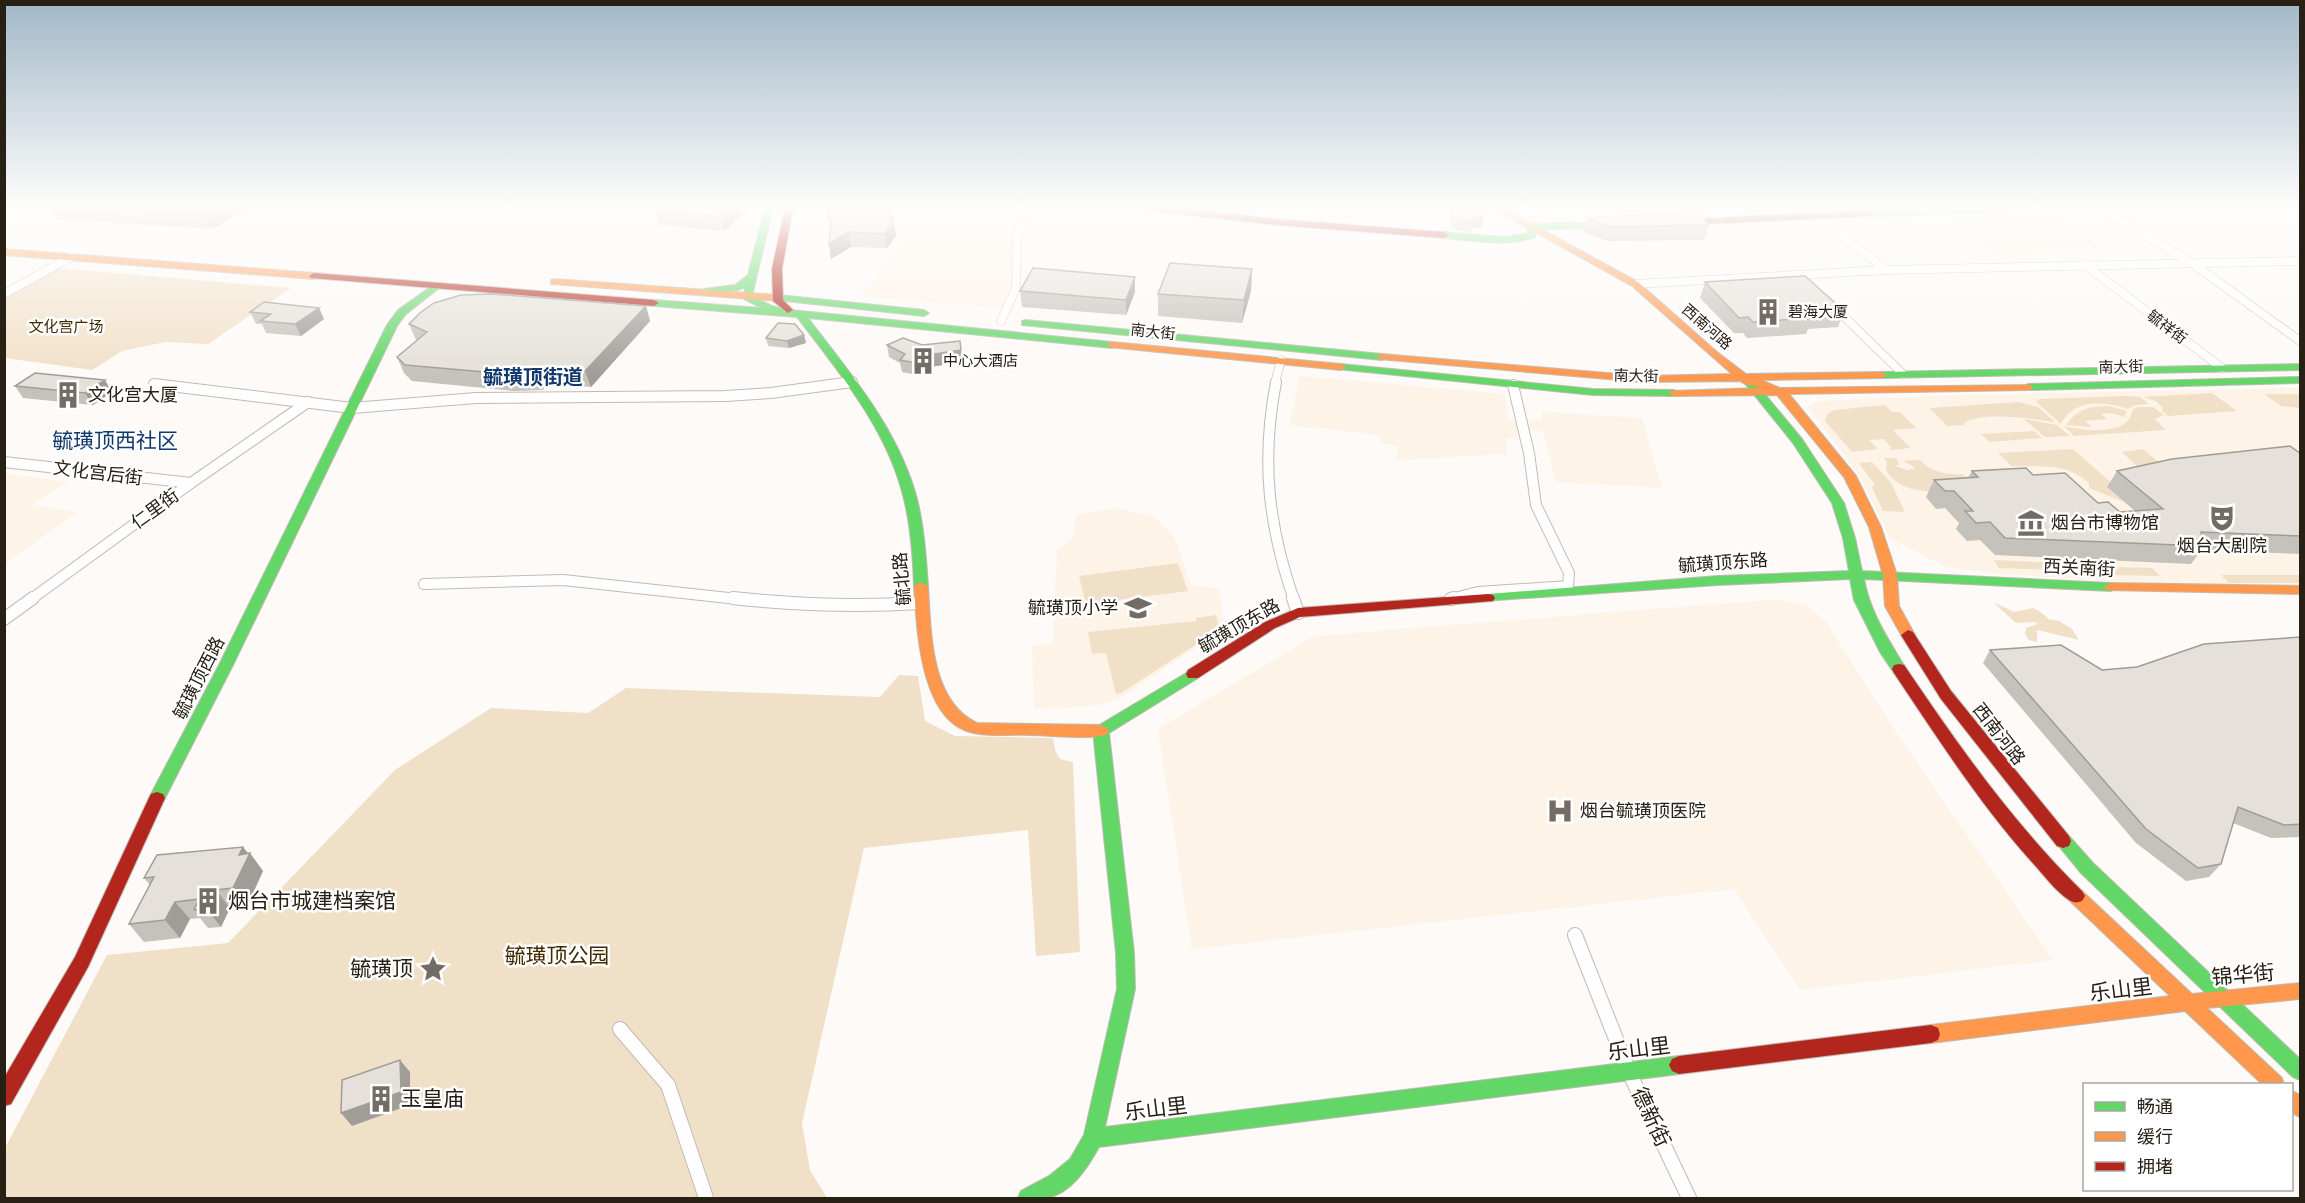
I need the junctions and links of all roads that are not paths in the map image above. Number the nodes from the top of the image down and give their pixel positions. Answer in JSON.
{"nodes":[{"id":1,"x":60,"y":264,"type":"edge"},
{"id":2,"x":151,"y":264,"type":"edge"},
{"id":3,"x":312,"y":264,"type":"edge"},
{"id":4,"x":756,"y":264,"type":"edge"},
{"id":5,"x":779,"y":264,"type":"edge"},
{"id":6,"x":1016,"y":264,"type":"edge"},
{"id":7,"x":1599,"y":264,"type":"edge"},
{"id":8,"x":1878,"y":264,"type":"edge"},
{"id":9,"x":2079,"y":264,"type":"edge"},
{"id":10,"x":2084,"y":264,"type":"edge"},
{"id":11,"x":2194,"y":264,"type":"edge"},
{"id":12,"x":1886,"y":270,"type":"junction"},
{"id":13,"x":1802,"y":275,"type":"junction"},
{"id":14,"x":753,"y":276,"type":"junction"},
{"id":15,"x":1810,"y":283,"type":"edge"},
{"id":16,"x":1635,"y":284,"type":"junction"},
{"id":17,"x":436,"y":286,"type":"junction"},
{"id":18,"x":696,"y":293,"type":"junction"},
{"id":19,"x":4,"y":294,"type":"edge"},
{"id":20,"x":747,"y":297,"type":"junction"},
{"id":21,"x":777,"y":298,"type":"junction"},
{"id":22,"x":1827,"y":300,"type":"edge"},
{"id":23,"x":800,"y":314,"type":"junction"},
{"id":24,"x":1000,"y":321,"type":"junction"},
{"id":25,"x":2301,"y":341,"type":"edge"},
{"id":26,"x":1281,"y":360,"type":"junction"},
{"id":27,"x":2301,"y":367,"type":"edge"},
{"id":28,"x":2222,"y":368,"type":"junction"},
{"id":29,"x":1903,"y":374,"type":"junction"},
{"id":30,"x":1744,"y":377,"type":"junction"},
{"id":31,"x":2301,"y":380,"type":"edge"},
{"id":32,"x":852,"y":382,"type":"junction"},
{"id":33,"x":154,"y":384,"type":"dead end"},
{"id":34,"x":1514,"y":385,"type":"junction"},
{"id":35,"x":1760,"y":392,"type":"junction"},
{"id":36,"x":1782,"y":392,"type":"junction"},
{"id":37,"x":308,"y":402,"type":"junction"},
{"id":38,"x":352,"y":408,"type":"junction"},
{"id":39,"x":4,"y":462,"type":"edge"},
{"id":40,"x":191,"y":483,"type":"junction"},
{"id":41,"x":1857,"y":575,"type":"junction"},
{"id":42,"x":1890,"y":575,"type":"junction"},
{"id":43,"x":424,"y":584,"type":"dead end"},
{"id":44,"x":2301,"y":590,"type":"edge"},
{"id":45,"x":1448,"y":600,"type":"junction"},
{"id":46,"x":921,"y":603,"type":"junction"},
{"id":47,"x":1298,"y":613,"type":"junction"},
{"id":48,"x":4,"y":619,"type":"edge"},
{"id":49,"x":1101,"y":731,"type":"junction"},
{"id":50,"x":1575,"y":935,"type":"dead end"},
{"id":51,"x":2301,"y":991,"type":"edge"},
{"id":52,"x":2222,"y":998,"type":"junction"},
{"id":53,"x":2189,"y":1002,"type":"junction"},
{"id":54,"x":620,"y":1029,"type":"dead end"},
{"id":55,"x":2301,"y":1071,"type":"edge"},
{"id":56,"x":1629,"y":1072,"type":"junction"},
{"id":57,"x":2274,"y":1083,"type":"edge"},
{"id":58,"x":4,"y":1097,"type":"edge"},
{"id":59,"x":1094,"y":1138,"type":"junction"},
{"id":60,"x":706,"y":1198,"type":"edge"},
{"id":61,"x":1028,"y":1198,"type":"edge"},
{"id":62,"x":1689,"y":1198,"type":"edge"}],
"edges":[{"from":1,"to":19,"type":"street"},
{"from":2,"to":17,"type":"main road","name":"南大街"},
{"from":3,"to":18,"type":"main road","name":"南大街"},
{"from":4,"to":14,"type":"main road"},
{"from":5,"to":21,"type":"main road"},
{"from":6,"to":24,"type":"street"},
{"from":7,"to":16,"type":"main road","name":"西南河路"},
{"from":8,"to":12,"type":"street"},
{"from":9,"to":12,"type":"street"},
{"from":10,"to":28,"type":"street","name":"毓祥街"},
{"from":11,"to":25,"type":"street"},
{"from":12,"to":13,"type":"street"},
{"from":13,"to":15,"type":"street"},
{"from":13,"to":16,"type":"street"},
{"from":14,"to":18,"type":"main road"},
{"from":14,"to":20,"type":"main road"},
{"from":16,"to":30,"type":"main road","name":"西南河路"},
{"from":17,"to":23,"type":"main road","name":"南大街"},
{"from":17,"to":38,"type":"main road","name":"毓璜顶西路"},
{"from":18,"to":20,"type":"main road","name":"南大街"},
{"from":20,"to":21,"type":"main road","name":"南大街"},
{"from":20,"to":23,"type":"main road"},
{"from":21,"to":23,"type":"main road"},
{"from":21,"to":24,"type":"main road","name":"南大街"},
{"from":22,"to":29,"type":"street"},
{"from":23,"to":26,"type":"main road","name":"南大街"},
{"from":23,"to":32,"type":"main road","name":"毓北路"},
{"from":24,"to":30,"type":"main road","name":"南大街"},
{"from":26,"to":34,"type":"main road","name":"南大街"},
{"from":26,"to":47,"type":"street"},
{"from":27,"to":28,"type":"main road","name":"南大街"},
{"from":28,"to":29,"type":"main road","name":"南大街"},
{"from":29,"to":30,"type":"main road","name":"南大街"},
{"from":30,"to":35,"type":"main road","name":"西南河路"},
{"from":30,"to":36,"type":"main road","name":"西南河路"},
{"from":31,"to":36,"type":"main road","name":"南大街"},
{"from":32,"to":38,"type":"street"},
{"from":32,"to":46,"type":"main road","name":"毓北路"},
{"from":33,"to":37,"type":"street"},
{"from":34,"to":35,"type":"main road","name":"南大街"},
{"from":34,"to":45,"type":"street"},
{"from":35,"to":36,"type":"main road","name":"南大街"},
{"from":35,"to":41,"type":"main road","name":"西南河路"},
{"from":36,"to":42,"type":"main road","name":"西南河路"},
{"from":37,"to":38,"type":"street"},
{"from":37,"to":40,"type":"street","name":"仁里街"},
{"from":38,"to":58,"type":"main road","name":"毓璜顶西路"},
{"from":39,"to":40,"type":"street","name":"文化宫后街"},
{"from":40,"to":48,"type":"street","name":"仁里街"},
{"from":41,"to":42,"type":"main road","name":"西关南街"},
{"from":41,"to":45,"type":"main road","name":"毓璜顶东路"},
{"from":41,"to":53,"type":"main road","name":"西南河路"},
{"from":42,"to":44,"type":"main road","name":"西关南街"},
{"from":42,"to":52,"type":"main road","name":"西南河路"},
{"from":43,"to":46,"type":"street"},
{"from":45,"to":47,"type":"main road","name":"毓璜顶东路"},
{"from":46,"to":49,"type":"main road","name":"毓北路"},
{"from":47,"to":49,"type":"main road","name":"毓璜顶东路"},
{"from":49,"to":59,"type":"main road"},
{"from":50,"to":56,"type":"street","name":"德新街"},
{"from":51,"to":52,"type":"main road","name":"锦华街"},
{"from":52,"to":53,"type":"main road","name":"锦华街"},
{"from":52,"to":55,"type":"main road","name":"西南河路"},
{"from":53,"to":56,"type":"main road","name":"乐山里"},
{"from":53,"to":57,"type":"main road","name":"西南河路"},
{"from":54,"to":60,"type":"street"},
{"from":56,"to":59,"type":"main road","name":"乐山里"},
{"from":56,"to":62,"type":"street","name":"德新街"},
{"from":59,"to":61,"type":"main road"}]}
